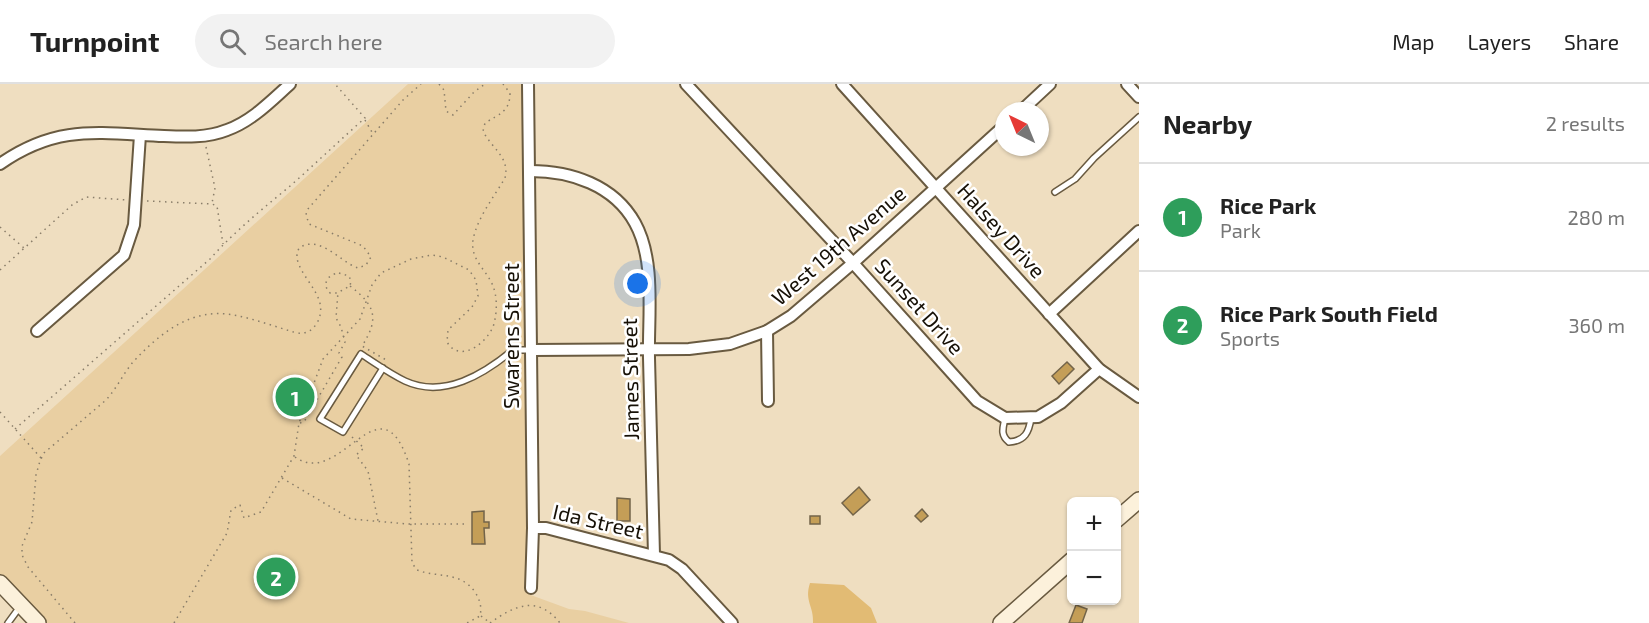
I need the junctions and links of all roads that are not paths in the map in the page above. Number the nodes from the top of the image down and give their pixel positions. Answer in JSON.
{"nodes":[{"id":1,"x":290,"y":84,"type":"edge"},
{"id":2,"x":528,"y":84,"type":"edge"},
{"id":3,"x":686,"y":84,"type":"edge"},
{"id":4,"x":842,"y":84,"type":"edge"},
{"id":5,"x":1050,"y":84,"type":"edge"},
{"id":6,"x":1127,"y":84,"type":"edge"},
{"id":7,"x":1139,"y":97,"type":"edge"},
{"id":8,"x":1030,"y":102,"type":"edge"},
{"id":9,"x":1139,"y":117,"type":"edge"},
{"id":10,"x":995,"y":134,"type":"edge"},
{"id":11,"x":140,"y":135,"type":"junction"},
{"id":12,"x":0,"y":164,"type":"edge"},
{"id":13,"x":530,"y":171,"type":"junction"},
{"id":14,"x":936,"y":188,"type":"junction"},
{"id":15,"x":1055,"y":192,"type":"dead end"},
{"id":16,"x":1139,"y":231,"type":"edge"},
{"id":17,"x":853,"y":263,"type":"junction"},
{"id":18,"x":1049,"y":314,"type":"junction"},
{"id":19,"x":37,"y":331,"type":"dead end"},
{"id":20,"x":767,"y":331,"type":"junction"},
{"id":21,"x":649,"y":349,"type":"junction"},
{"id":22,"x":532,"y":350,"type":"junction"},
{"id":23,"x":383,"y":368,"type":"junction"},
{"id":24,"x":1099,"y":369,"type":"junction"},
{"id":25,"x":1137,"y":392,"type":"edge"},
{"id":26,"x":768,"y":401,"type":"dead end"},
{"id":27,"x":1005,"y":418,"type":"junction"},
{"id":28,"x":1031,"y":418,"type":"junction"},
{"id":29,"x":1139,"y":500,"type":"edge"},
{"id":30,"x":1121,"y":516,"type":"edge"},
{"id":31,"x":533,"y":528,"type":"junction"},
{"id":32,"x":654,"y":555,"type":"junction"},
{"id":33,"x":1067,"y":564,"type":"edge"},
{"id":34,"x":0,"y":583,"type":"edge"},
{"id":35,"x":531,"y":588,"type":"dead end"},
{"id":36,"x":21,"y":606,"type":"junction"},
{"id":37,"x":1010,"y":621,"type":"edge"},
{"id":38,"x":8,"y":623,"type":"edge"},
{"id":39,"x":38,"y":623,"type":"edge"},
{"id":40,"x":732,"y":623,"type":"edge"}],
"edges":[{"from":1,"to":11,"type":"street"},
{"from":2,"to":13,"type":"street","name":"Swarens Street"},
{"from":3,"to":17,"type":"street","name":"Sunset Drive"},
{"from":4,"to":14,"type":"street","name":"Halsey Drive"},
{"from":5,"to":8,"type":"street"},
{"from":6,"to":7,"type":"street"},
{"from":9,"to":15,"type":"lane"},
{"from":10,"to":14,"type":"street","name":"West 19th Avenue"},
{"from":11,"to":12,"type":"street"},
{"from":11,"to":19,"type":"street"},
{"from":13,"to":21,"type":"street","name":"James Street"},
{"from":13,"to":22,"type":"street","name":"Swarens Street"},
{"from":14,"to":17,"type":"street","name":"West 19th Avenue"},
{"from":14,"to":18,"type":"street","name":"Halsey Drive"},
{"from":16,"to":18,"type":"street"},
{"from":17,"to":20,"type":"street","name":"West 19th Avenue"},
{"from":17,"to":27,"type":"street","name":"Sunset Drive"},
{"from":18,"to":24,"type":"street","name":"Halsey Drive"},
{"from":20,"to":21,"type":"street","name":"West 19th Avenue"},
{"from":20,"to":26,"type":"street"},
{"from":21,"to":22,"type":"street","name":"West 19th Avenue"},
{"from":21,"to":32,"type":"street","name":"James Street"},
{"from":22,"to":23,"type":"lane"},
{"from":22,"to":31,"type":"street","name":"Swarens Street"},
{"from":23,"to":23,"type":"lane"},
{"from":24,"to":25,"type":"street","name":"Halsey Drive"},
{"from":24,"to":28,"type":"street"},
{"from":27,"to":28,"type":"street"},
{"from":27,"to":28,"type":"lane"},
{"from":29,"to":30,"type":"street"},
{"from":31,"to":32,"type":"street","name":"Ida Street"},
{"from":31,"to":35,"type":"street","name":"Swarens Street"},
{"from":32,"to":40,"type":"street"},
{"from":33,"to":37,"type":"street"},
{"from":34,"to":36,"type":"street"},
{"from":36,"to":38,"type":"lane"},
{"from":36,"to":39,"type":"street"}]}
